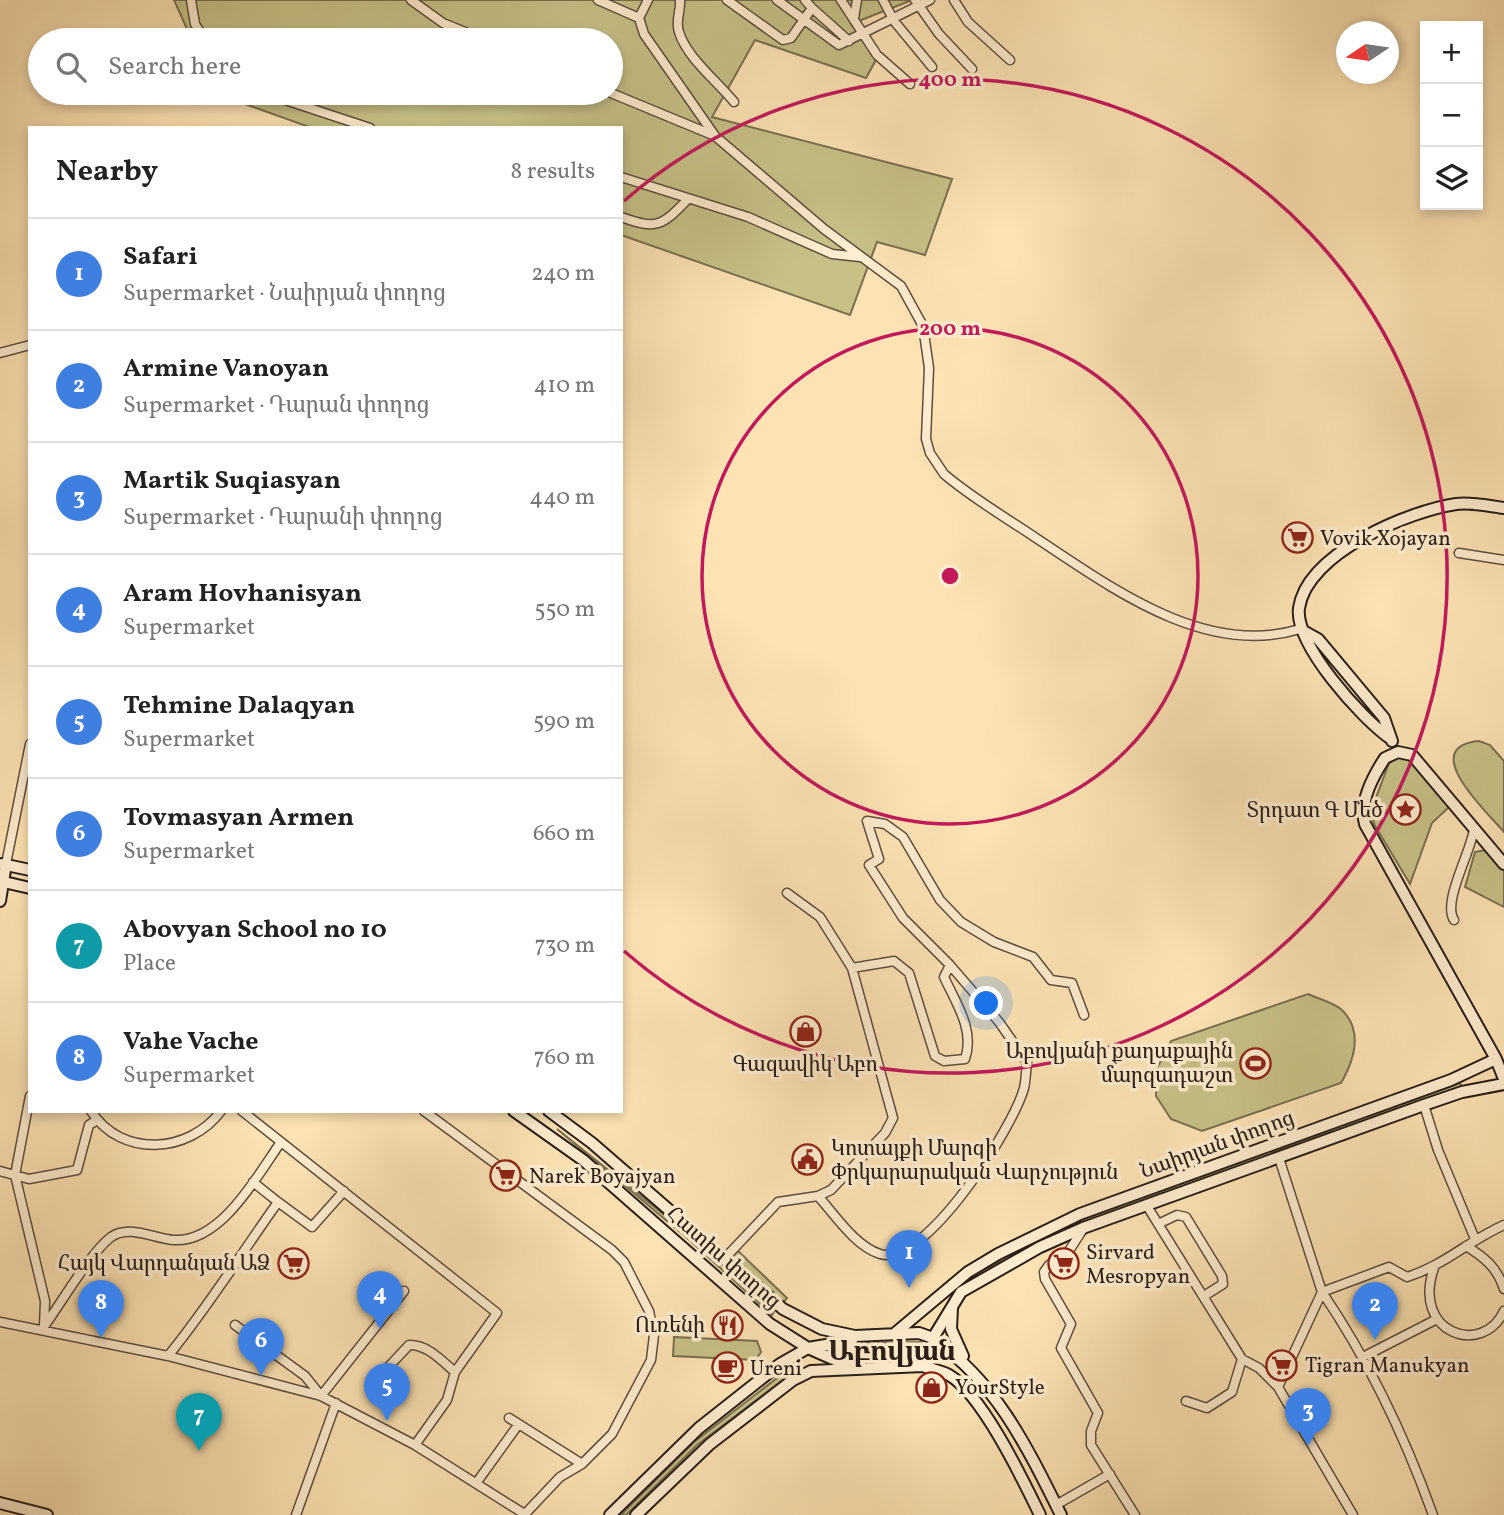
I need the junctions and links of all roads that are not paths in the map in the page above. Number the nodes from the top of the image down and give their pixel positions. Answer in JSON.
{"nodes":[{"id":1,"x":191,"y":0,"type":"edge"},
{"id":2,"x":411,"y":0,"type":"edge"},
{"id":3,"x":598,"y":0,"type":"edge"},
{"id":4,"x":648,"y":0,"type":"edge"},
{"id":5,"x":681,"y":0,"type":"edge"},
{"id":6,"x":727,"y":0,"type":"edge"},
{"id":7,"x":777,"y":0,"type":"edge"},
{"id":8,"x":805,"y":0,"type":"edge"},
{"id":9,"x":841,"y":0,"type":"edge"},
{"id":10,"x":857,"y":0,"type":"edge"},
{"id":11,"x":883,"y":0,"type":"edge"},
{"id":12,"x":930,"y":0,"type":"edge"},
{"id":13,"x":954,"y":0,"type":"edge"},
{"id":14,"x":917,"y":4,"type":"edge"},
{"id":15,"x":812,"y":8,"type":"junction"},
{"id":16,"x":639,"y":18,"type":"junction"},
{"id":17,"x":854,"y":18,"type":"junction"},
{"id":18,"x":894,"y":20,"type":"junction"},
{"id":19,"x":803,"y":21,"type":"junction"},
{"id":20,"x":198,"y":28,"type":"edge"},
{"id":21,"x":455,"y":28,"type":"edge"},
{"id":22,"x":866,"y":34,"type":"junction"},
{"id":23,"x":849,"y":41,"type":"junction"},
{"id":24,"x":1010,"y":60,"type":"dead end"},
{"id":25,"x":932,"y":67,"type":"dead end"},
{"id":26,"x":972,"y":69,"type":"dead end"},
{"id":27,"x":910,"y":84,"type":"dead end"},
{"id":28,"x":623,"y":98,"type":"edge"},
{"id":29,"x":734,"y":102,"type":"dead end"},
{"id":30,"x":300,"y":105,"type":"edge"},
{"id":31,"x":364,"y":126,"type":"edge"},
{"id":32,"x":715,"y":136,"type":"junction"},
{"id":33,"x":623,"y":178,"type":"edge"},
{"id":34,"x":688,"y":199,"type":"junction"},
{"id":35,"x":623,"y":218,"type":"edge"},
{"id":36,"x":863,"y":257,"type":"junction"},
{"id":37,"x":28,"y":346,"type":"edge"},
{"id":38,"x":0,"y":353,"type":"edge"},
{"id":39,"x":1504,"y":509,"type":"edge"},
{"id":40,"x":1459,"y":553,"type":"dead end"},
{"id":41,"x":1504,"y":560,"type":"edge"},
{"id":42,"x":1300,"y":629,"type":"junction"},
{"id":43,"x":1396,"y":752,"type":"junction"},
{"id":44,"x":28,"y":753,"type":"edge"},
{"id":45,"x":1474,"y":829,"type":"junction"},
{"id":46,"x":3,"y":864,"type":"edge"},
{"id":47,"x":1504,"y":864,"type":"edge"},
{"id":48,"x":28,"y":870,"type":"edge"},
{"id":49,"x":1,"y":881,"type":"edge"},
{"id":50,"x":28,"y":888,"type":"edge"},
{"id":51,"x":787,"y":893,"type":"dead end"},
{"id":52,"x":0,"y":901,"type":"edge"},
{"id":53,"x":1454,"y":920,"type":"dead end"},
{"id":54,"x":950,"y":965,"type":"junction"},
{"id":55,"x":852,"y":968,"type":"junction"},
{"id":56,"x":1084,"y":1015,"type":"dead end"},
{"id":57,"x":1496,"y":1059,"type":"junction"},
{"id":58,"x":1504,"y":1079,"type":"edge"},
{"id":59,"x":1424,"y":1105,"type":"junction"},
{"id":60,"x":28,"y":1112,"type":"edge"},
{"id":61,"x":93,"y":1113,"type":"edge"},
{"id":62,"x":219,"y":1113,"type":"edge"},
{"id":63,"x":245,"y":1113,"type":"edge"},
{"id":64,"x":427,"y":1113,"type":"edge"},
{"id":65,"x":517,"y":1113,"type":"edge"},
{"id":66,"x":552,"y":1113,"type":"edge"},
{"id":67,"x":97,"y":1120,"type":"junction"},
{"id":68,"x":281,"y":1142,"type":"junction"},
{"id":69,"x":1279,"y":1158,"type":"junction"},
{"id":70,"x":0,"y":1171,"type":"edge"},
{"id":71,"x":15,"y":1175,"type":"junction"},
{"id":72,"x":253,"y":1182,"type":"junction"},
{"id":73,"x":344,"y":1191,"type":"junction"},
{"id":74,"x":818,"y":1196,"type":"junction"},
{"id":75,"x":278,"y":1202,"type":"junction"},
{"id":76,"x":1147,"y":1206,"type":"junction"},
{"id":77,"x":1158,"y":1224,"type":"junction"},
{"id":78,"x":1504,"y":1226,"type":"edge"},
{"id":79,"x":1083,"y":1228,"type":"junction"},
{"id":80,"x":1475,"y":1239,"type":"junction"},
{"id":81,"x":1466,"y":1246,"type":"junction"},
{"id":82,"x":725,"y":1258,"type":"junction"},
{"id":83,"x":1434,"y":1268,"type":"junction"},
{"id":84,"x":1504,"y":1289,"type":"edge"},
{"id":85,"x":404,"y":1290,"type":"dead end"},
{"id":86,"x":1322,"y":1292,"type":"junction"},
{"id":87,"x":1203,"y":1296,"type":"junction"},
{"id":88,"x":952,"y":1306,"type":"junction"},
{"id":89,"x":1504,"y":1311,"type":"edge"},
{"id":90,"x":1437,"y":1319,"type":"junction"},
{"id":91,"x":0,"y":1322,"type":"edge"},
{"id":92,"x":235,"y":1325,"type":"dead end"},
{"id":93,"x":43,"y":1328,"type":"junction"},
{"id":94,"x":894,"y":1334,"type":"junction"},
{"id":95,"x":853,"y":1338,"type":"junction"},
{"id":96,"x":934,"y":1339,"type":"junction"},
{"id":97,"x":807,"y":1348,"type":"junction"},
{"id":98,"x":168,"y":1356,"type":"junction"},
{"id":99,"x":1363,"y":1357,"type":"junction"},
{"id":100,"x":1242,"y":1359,"type":"junction"},
{"id":101,"x":923,"y":1366,"type":"junction"},
{"id":102,"x":853,"y":1367,"type":"junction"},
{"id":103,"x":973,"y":1369,"type":"junction"},
{"id":104,"x":455,"y":1373,"type":"junction"},
{"id":105,"x":380,"y":1376,"type":"dead end"},
{"id":106,"x":1278,"y":1387,"type":"junction"},
{"id":107,"x":321,"y":1396,"type":"junction"},
{"id":108,"x":1186,"y":1401,"type":"dead end"},
{"id":109,"x":336,"y":1403,"type":"junction"},
{"id":110,"x":509,"y":1419,"type":"dead end"},
{"id":111,"x":518,"y":1425,"type":"junction"},
{"id":112,"x":415,"y":1445,"type":"junction"},
{"id":113,"x":582,"y":1464,"type":"junction"},
{"id":114,"x":1110,"y":1474,"type":"junction"},
{"id":115,"x":477,"y":1482,"type":"junction"},
{"id":116,"x":0,"y":1503,"type":"edge"},
{"id":117,"x":1059,"y":1510,"type":"edge"},
{"id":118,"x":47,"y":1515,"type":"edge"},
{"id":119,"x":296,"y":1515,"type":"edge"},
{"id":120,"x":525,"y":1515,"type":"edge"},
{"id":121,"x":610,"y":1515,"type":"edge"},
{"id":122,"x":636,"y":1515,"type":"edge"},
{"id":123,"x":1040,"y":1515,"type":"edge"},
{"id":124,"x":1135,"y":1515,"type":"edge"},
{"id":125,"x":1353,"y":1515,"type":"edge"},
{"id":126,"x":1433,"y":1515,"type":"edge"}],
"edges":[{"from":1,"to":20,"type":"street"},
{"from":2,"to":21,"type":"street"},
{"from":3,"to":16,"type":"street"},
{"from":4,"to":16,"type":"street"},
{"from":5,"to":29,"type":"street"},
{"from":6,"to":19,"type":"street"},
{"from":7,"to":19,"type":"street"},
{"from":8,"to":15,"type":"street"},
{"from":9,"to":17,"type":"street"},
{"from":10,"to":17,"type":"street"},
{"from":11,"to":18,"type":"street"},
{"from":12,"to":14,"type":"street"},
{"from":13,"to":24,"type":"street"},
{"from":14,"to":18,"type":"street"},
{"from":14,"to":26,"type":"street"},
{"from":15,"to":19,"type":"street"},
{"from":15,"to":23,"type":"street"},
{"from":16,"to":32,"type":"street"},
{"from":17,"to":22,"type":"street"},
{"from":18,"to":22,"type":"street"},
{"from":18,"to":25,"type":"street"},
{"from":19,"to":23,"type":"street"},
{"from":22,"to":23,"type":"street"},
{"from":22,"to":27,"type":"street"},
{"from":28,"to":32,"type":"street"},
{"from":30,"to":31,"type":"street"},
{"from":32,"to":36,"type":"street"},
{"from":33,"to":34,"type":"street"},
{"from":34,"to":35,"type":"street"},
{"from":34,"to":36,"type":"street"},
{"from":36,"to":42,"type":"street"},
{"from":37,"to":38,"type":"street"},
{"from":39,"to":42,"type":"street"},
{"from":40,"to":41,"type":"street"},
{"from":42,"to":43,"type":"street"},
{"from":43,"to":45,"type":"street"},
{"from":43,"to":57,"type":"street"},
{"from":44,"to":46,"type":"street"},
{"from":45,"to":47,"type":"street"},
{"from":45,"to":53,"type":"street"},
{"from":46,"to":48,"type":"street"},
{"from":46,"to":49,"type":"street"},
{"from":49,"to":50,"type":"street"},
{"from":49,"to":52,"type":"street"},
{"from":51,"to":55,"type":"street"},
{"from":54,"to":55,"type":"street"},
{"from":54,"to":56,"type":"street"},
{"from":54,"to":74,"type":"street"},
{"from":55,"to":74,"type":"street"},
{"from":57,"to":58,"type":"street"},
{"from":57,"to":94,"type":"street","name":"Նաիրյան փողոց"},
{"from":58,"to":59,"type":"street","name":"Նաիրյան փողոց"},
{"from":59,"to":69,"type":"street","name":"Նաիրյան փողոց"},
{"from":59,"to":80,"type":"street"},
{"from":60,"to":71,"type":"street"},
{"from":61,"to":67,"type":"street"},
{"from":62,"to":67,"type":"street"},
{"from":63,"to":68,"type":"street"},
{"from":64,"to":113,"type":"street"},
{"from":65,"to":97,"type":"street","name":"Հատիս փողոց"},
{"from":66,"to":82,"type":"street","name":"Հատիս փողոց"},
{"from":67,"to":71,"type":"street"},
{"from":68,"to":72,"type":"street"},
{"from":68,"to":73,"type":"street"},
{"from":69,"to":76,"type":"street","name":"Նաիրյան փողոց"},
{"from":69,"to":86,"type":"street"},
{"from":70,"to":71,"type":"street"},
{"from":71,"to":93,"type":"street"},
{"from":72,"to":75,"type":"street"},
{"from":72,"to":93,"type":"street"},
{"from":73,"to":75,"type":"street"},
{"from":73,"to":104,"type":"street"},
{"from":74,"to":82,"type":"street"},
{"from":75,"to":98,"type":"street"},
{"from":76,"to":77,"type":"street"},
{"from":76,"to":79,"type":"street","name":"Նաիրյան փողոց"},
{"from":77,"to":87,"type":"street"},
{"from":77,"to":87,"type":"street"},
{"from":78,"to":80,"type":"street"},
{"from":79,"to":88,"type":"street","name":"Նաիրյան փողոց"},
{"from":79,"to":114,"type":"street"},
{"from":80,"to":81,"type":"street"},
{"from":81,"to":83,"type":"street"},
{"from":81,"to":84,"type":"street"},
{"from":82,"to":95,"type":"street","name":"Հատիս փողոց"},
{"from":83,"to":86,"type":"street"},
{"from":83,"to":90,"type":"street"},
{"from":85,"to":107,"type":"street"},
{"from":86,"to":99,"type":"street"},
{"from":86,"to":106,"type":"street"},
{"from":87,"to":100,"type":"street"},
{"from":88,"to":96,"type":"street","name":"Նաիրյան փողոց"},
{"from":88,"to":103,"type":"street"},
{"from":89,"to":90,"type":"street"},
{"from":90,"to":99,"type":"street"},
{"from":91,"to":93,"type":"street"},
{"from":92,"to":107,"type":"street"},
{"from":93,"to":98,"type":"street"},
{"from":94,"to":95,"type":"street"},
{"from":94,"to":96,"type":"street"},
{"from":95,"to":97,"type":"street"},
{"from":95,"to":102,"type":"street"},
{"from":96,"to":101,"type":"street","name":"Նաիրյան փողոց"},
{"from":96,"to":103,"type":"street"},
{"from":97,"to":102,"type":"street","name":"Հատիս փողոց"},
{"from":97,"to":121,"type":"street"},
{"from":98,"to":107,"type":"street"},
{"from":99,"to":126,"type":"street"},
{"from":100,"to":106,"type":"street"},
{"from":100,"to":108,"type":"street"},
{"from":101,"to":102,"type":"street"},
{"from":101,"to":123,"type":"street"},
{"from":102,"to":122,"type":"street"},
{"from":103,"to":117,"type":"street"},
{"from":104,"to":105,"type":"street"},
{"from":104,"to":112,"type":"street"},
{"from":106,"to":125,"type":"street"},
{"from":107,"to":109,"type":"street"},
{"from":109,"to":112,"type":"street"},
{"from":109,"to":119,"type":"street"},
{"from":110,"to":111,"type":"street"},
{"from":111,"to":113,"type":"street"},
{"from":111,"to":115,"type":"street"},
{"from":112,"to":115,"type":"street"},
{"from":113,"to":120,"type":"street"},
{"from":114,"to":117,"type":"street"},
{"from":114,"to":124,"type":"street"},
{"from":115,"to":120,"type":"street"},
{"from":116,"to":118,"type":"street"}]}
